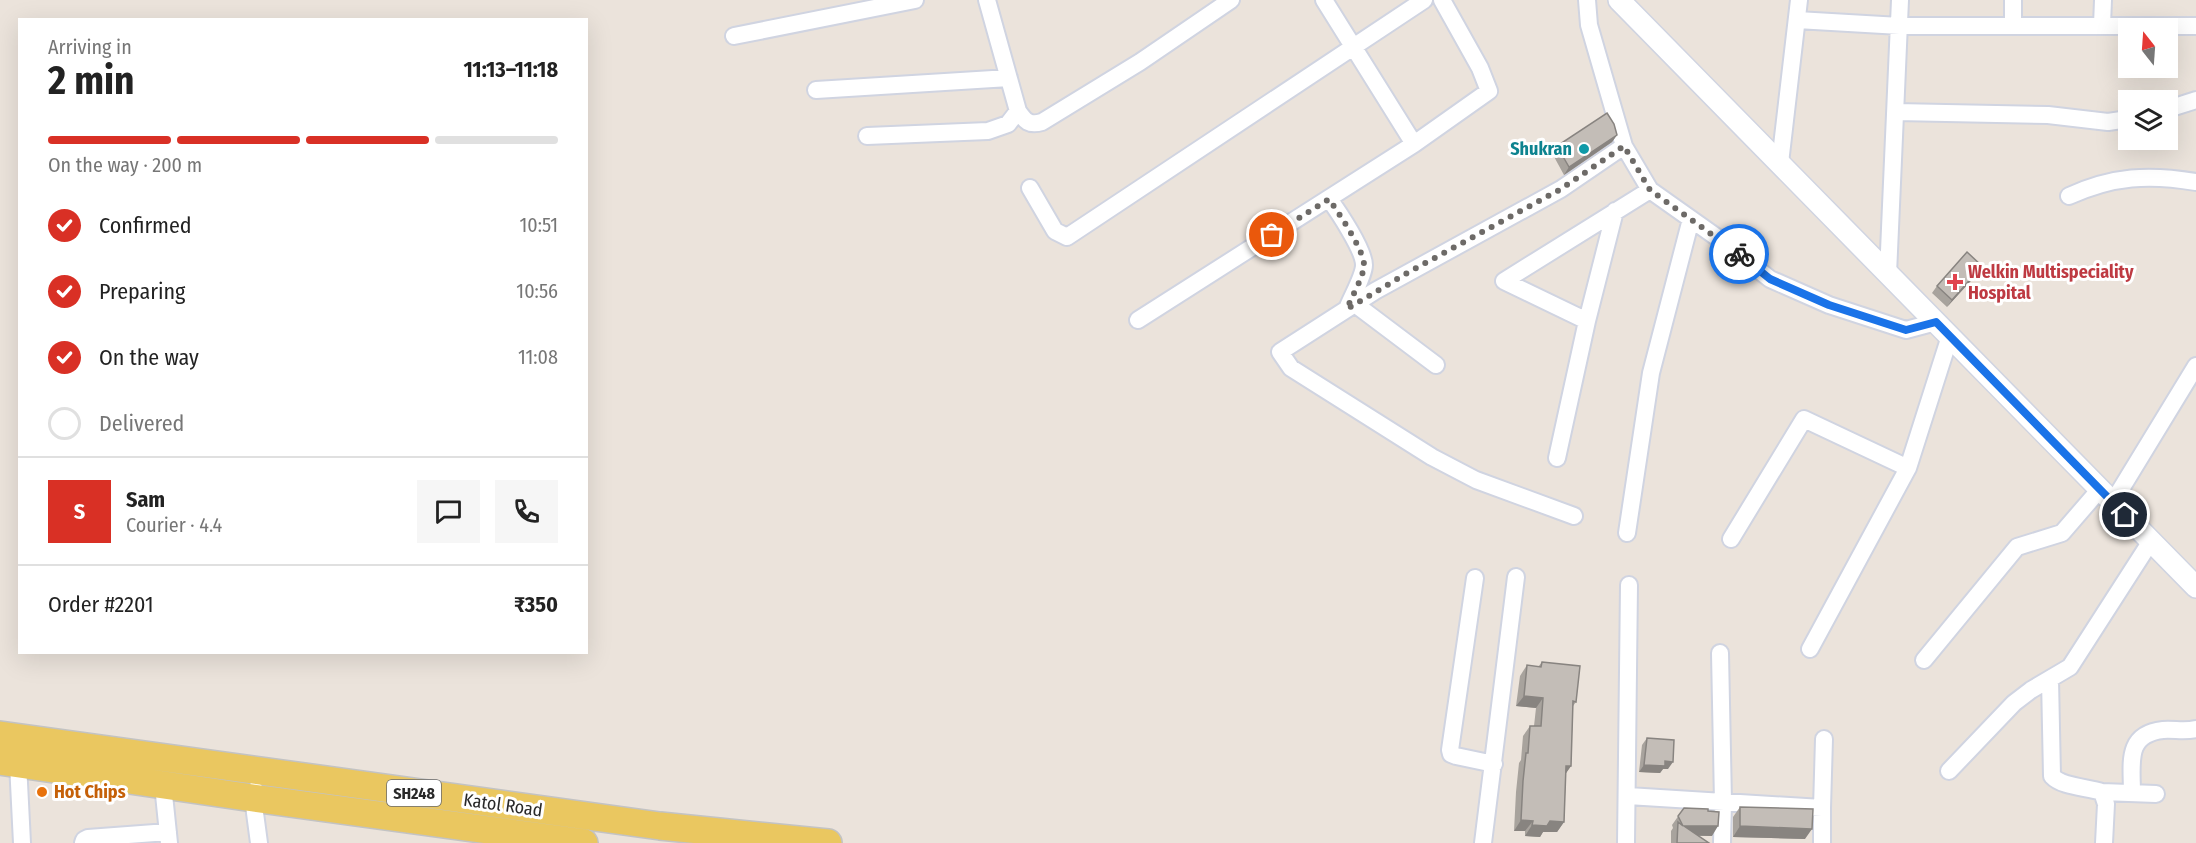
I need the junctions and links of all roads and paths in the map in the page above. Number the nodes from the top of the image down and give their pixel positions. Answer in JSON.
{"nodes":[{"id":1,"x":915,"y":0,"type":"edge"},
{"id":2,"x":987,"y":0,"type":"edge"},
{"id":3,"x":1231,"y":0,"type":"edge"},
{"id":4,"x":1324,"y":0,"type":"edge"},
{"id":5,"x":1424,"y":0,"type":"edge"},
{"id":6,"x":1442,"y":0,"type":"edge"},
{"id":7,"x":1587,"y":0,"type":"edge"},
{"id":8,"x":1620,"y":0,"type":"edge"},
{"id":9,"x":1799,"y":0,"type":"edge"},
{"id":10,"x":1900,"y":0,"type":"edge"},
{"id":11,"x":2013,"y":0,"type":"edge"},
{"id":12,"x":2103,"y":0,"type":"edge"},
{"id":13,"x":1797,"y":20,"type":"junction"},
{"id":14,"x":2013,"y":25,"type":"junction"},
{"id":15,"x":2102,"y":25,"type":"junction"},
{"id":16,"x":1900,"y":26,"type":"junction"},
{"id":17,"x":2196,"y":26,"type":"edge"},
{"id":18,"x":734,"y":36,"type":"dead end"},
{"id":19,"x":1354,"y":47,"type":"junction"},
{"id":20,"x":1009,"y":78,"type":"junction"},
{"id":21,"x":816,"y":90,"type":"dead end"},
{"id":22,"x":2196,"y":100,"type":"edge"},
{"id":23,"x":2178,"y":106,"type":"edge"},
{"id":24,"x":1018,"y":111,"type":"junction"},
{"id":25,"x":1896,"y":112,"type":"junction"},
{"id":26,"x":2118,"y":120,"type":"edge"},
{"id":27,"x":867,"y":136,"type":"dead end"},
{"id":28,"x":1414,"y":144,"type":"junction"},
{"id":29,"x":1624,"y":146,"type":"junction"},
{"id":30,"x":1780,"y":164,"type":"junction"},
{"id":31,"x":2196,"y":182,"type":"edge"},
{"id":32,"x":1030,"y":188,"type":"dead end"},
{"id":33,"x":1650,"y":190,"type":"junction"},
{"id":34,"x":2069,"y":196,"type":"dead end"},
{"id":35,"x":1329,"y":199,"type":"junction"},
{"id":36,"x":1615,"y":211,"type":"junction"},
{"id":37,"x":1691,"y":219,"type":"junction"},
{"id":38,"x":1888,"y":274,"type":"junction"},
{"id":39,"x":1351,"y":306,"type":"junction"},
{"id":40,"x":1138,"y":320,"type":"dead end"},
{"id":41,"x":1587,"y":321,"type":"junction"},
{"id":42,"x":1943,"y":329,"type":"junction"},
{"id":43,"x":1436,"y":365,"type":"dead end"},
{"id":44,"x":2196,"y":366,"type":"edge"},
{"id":45,"x":1557,"y":458,"type":"dead end"},
{"id":46,"x":1908,"y":468,"type":"junction"},
{"id":47,"x":2106,"y":495,"type":"junction"},
{"id":48,"x":1574,"y":516,"type":"dead end"},
{"id":49,"x":1627,"y":533,"type":"dead end"},
{"id":50,"x":1731,"y":539,"type":"dead end"},
{"id":51,"x":2151,"y":541,"type":"junction"},
{"id":52,"x":1516,"y":577,"type":"dead end"},
{"id":53,"x":1475,"y":578,"type":"dead end"},
{"id":54,"x":1629,"y":585,"type":"dead end"},
{"id":55,"x":2196,"y":586,"type":"edge"},
{"id":56,"x":1810,"y":650,"type":"dead end"},
{"id":57,"x":1720,"y":653,"type":"dead end"},
{"id":58,"x":1924,"y":660,"type":"dead end"},
{"id":59,"x":2050,"y":680,"type":"junction"},
{"id":60,"x":2196,"y":729,"type":"edge"},
{"id":61,"x":0,"y":735,"type":"edge"},
{"id":62,"x":1824,"y":739,"type":"dead end"},
{"id":63,"x":73,"y":758,"type":"junction"},
{"id":64,"x":9,"y":762,"type":"edge"},
{"id":65,"x":1494,"y":764,"type":"junction"},
{"id":66,"x":1950,"y":771,"type":"dead end"},
{"id":67,"x":260,"y":772,"type":"junction"},
{"id":68,"x":163,"y":785,"type":"junction"},
{"id":69,"x":2102,"y":792,"type":"junction"},
{"id":70,"x":2132,"y":793,"type":"junction"},
{"id":71,"x":2157,"y":794,"type":"dead end"},
{"id":72,"x":1628,"y":796,"type":"junction"},
{"id":73,"x":253,"y":798,"type":"junction"},
{"id":74,"x":1723,"y":802,"type":"junction"},
{"id":75,"x":1822,"y":808,"type":"junction"},
{"id":76,"x":700,"y":837,"type":"edge"},
{"id":77,"x":147,"y":838,"type":"edge"},
{"id":78,"x":169,"y":838,"type":"edge"},
{"id":79,"x":22,"y":843,"type":"edge"},
{"id":80,"x":83,"y":843,"type":"edge"},
{"id":81,"x":259,"y":843,"type":"edge"},
{"id":82,"x":584,"y":843,"type":"edge"},
{"id":83,"x":828,"y":843,"type":"edge"},
{"id":84,"x":1483,"y":843,"type":"edge"},
{"id":85,"x":1626,"y":843,"type":"edge"},
{"id":86,"x":1722,"y":843,"type":"edge"},
{"id":87,"x":1822,"y":843,"type":"edge"},
{"id":88,"x":2104,"y":843,"type":"edge"}],
"edges":[{"from":1,"to":18,"type":"street"},
{"from":2,"to":20,"type":"street"},
{"from":3,"to":24,"type":"street"},
{"from":4,"to":19,"type":"street"},
{"from":5,"to":19,"type":"street"},
{"from":6,"to":28,"type":"street"},
{"from":7,"to":29,"type":"street"},
{"from":8,"to":30,"type":"street"},
{"from":9,"to":13,"type":"street"},
{"from":10,"to":16,"type":"street"},
{"from":11,"to":14,"type":"street"},
{"from":12,"to":15,"type":"street"},
{"from":13,"to":16,"type":"street"},
{"from":13,"to":30,"type":"street"},
{"from":14,"to":15,"type":"street"},
{"from":14,"to":16,"type":"street"},
{"from":15,"to":17,"type":"street"},
{"from":16,"to":25,"type":"street"},
{"from":19,"to":28,"type":"street"},
{"from":19,"to":32,"type":"street"},
{"from":20,"to":21,"type":"street"},
{"from":20,"to":24,"type":"street"},
{"from":22,"to":23,"type":"street"},
{"from":24,"to":27,"type":"street"},
{"from":25,"to":26,"type":"street"},
{"from":25,"to":38,"type":"street"},
{"from":28,"to":35,"type":"street"},
{"from":29,"to":33,"type":"street"},
{"from":29,"to":39,"type":"street"},
{"from":30,"to":38,"type":"street"},
{"from":31,"to":34,"type":"street"},
{"from":33,"to":36,"type":"street"},
{"from":33,"to":37,"type":"street"},
{"from":35,"to":39,"type":"street"},
{"from":35,"to":40,"type":"street"},
{"from":36,"to":41,"type":"street"},
{"from":36,"to":41,"type":"street"},
{"from":37,"to":42,"type":"street"},
{"from":37,"to":49,"type":"street"},
{"from":38,"to":42,"type":"street"},
{"from":39,"to":43,"type":"street"},
{"from":39,"to":48,"type":"street"},
{"from":41,"to":45,"type":"street"},
{"from":42,"to":46,"type":"street"},
{"from":42,"to":47,"type":"street"},
{"from":44,"to":47,"type":"street"},
{"from":46,"to":50,"type":"street"},
{"from":46,"to":56,"type":"street"},
{"from":47,"to":51,"type":"street"},
{"from":47,"to":58,"type":"street"},
{"from":51,"to":55,"type":"street"},
{"from":51,"to":59,"type":"street"},
{"from":52,"to":65,"type":"street"},
{"from":53,"to":65,"type":"street"},
{"from":54,"to":72,"type":"street"},
{"from":57,"to":74,"type":"street"},
{"from":59,"to":66,"type":"street"},
{"from":59,"to":69,"type":"street"},
{"from":60,"to":70,"type":"street"},
{"from":61,"to":63,"type":"main road","name":"Katol Road","number":"SH248"},
{"from":62,"to":75,"type":"street"},
{"from":63,"to":64,"type":"main road","name":"Katol Road","number":"SH248"},
{"from":63,"to":67,"type":"main road","name":"Katol Road","number":"SH248"},
{"from":63,"to":68,"type":"main road","name":"Katol Road","number":"SH248"},
{"from":64,"to":79,"type":"street"},
{"from":65,"to":84,"type":"street"},
{"from":67,"to":73,"type":"street"},
{"from":67,"to":76,"type":"main road","name":"Katol Road","number":"SH248"},
{"from":68,"to":73,"type":"main road","name":"Katol Road","number":"SH248"},
{"from":68,"to":78,"type":"street"},
{"from":69,"to":70,"type":"street"},
{"from":69,"to":88,"type":"street"},
{"from":70,"to":71,"type":"street"},
{"from":72,"to":74,"type":"street"},
{"from":72,"to":85,"type":"street"},
{"from":73,"to":81,"type":"street"},
{"from":73,"to":82,"type":"main road","name":"Katol Road","number":"SH248"},
{"from":74,"to":75,"type":"street"},
{"from":74,"to":86,"type":"street"},
{"from":75,"to":87,"type":"street"},
{"from":76,"to":83,"type":"main road","name":"Katol Road","number":"SH248"},
{"from":77,"to":78,"type":"street"},
{"from":77,"to":80,"type":"street"}]}
